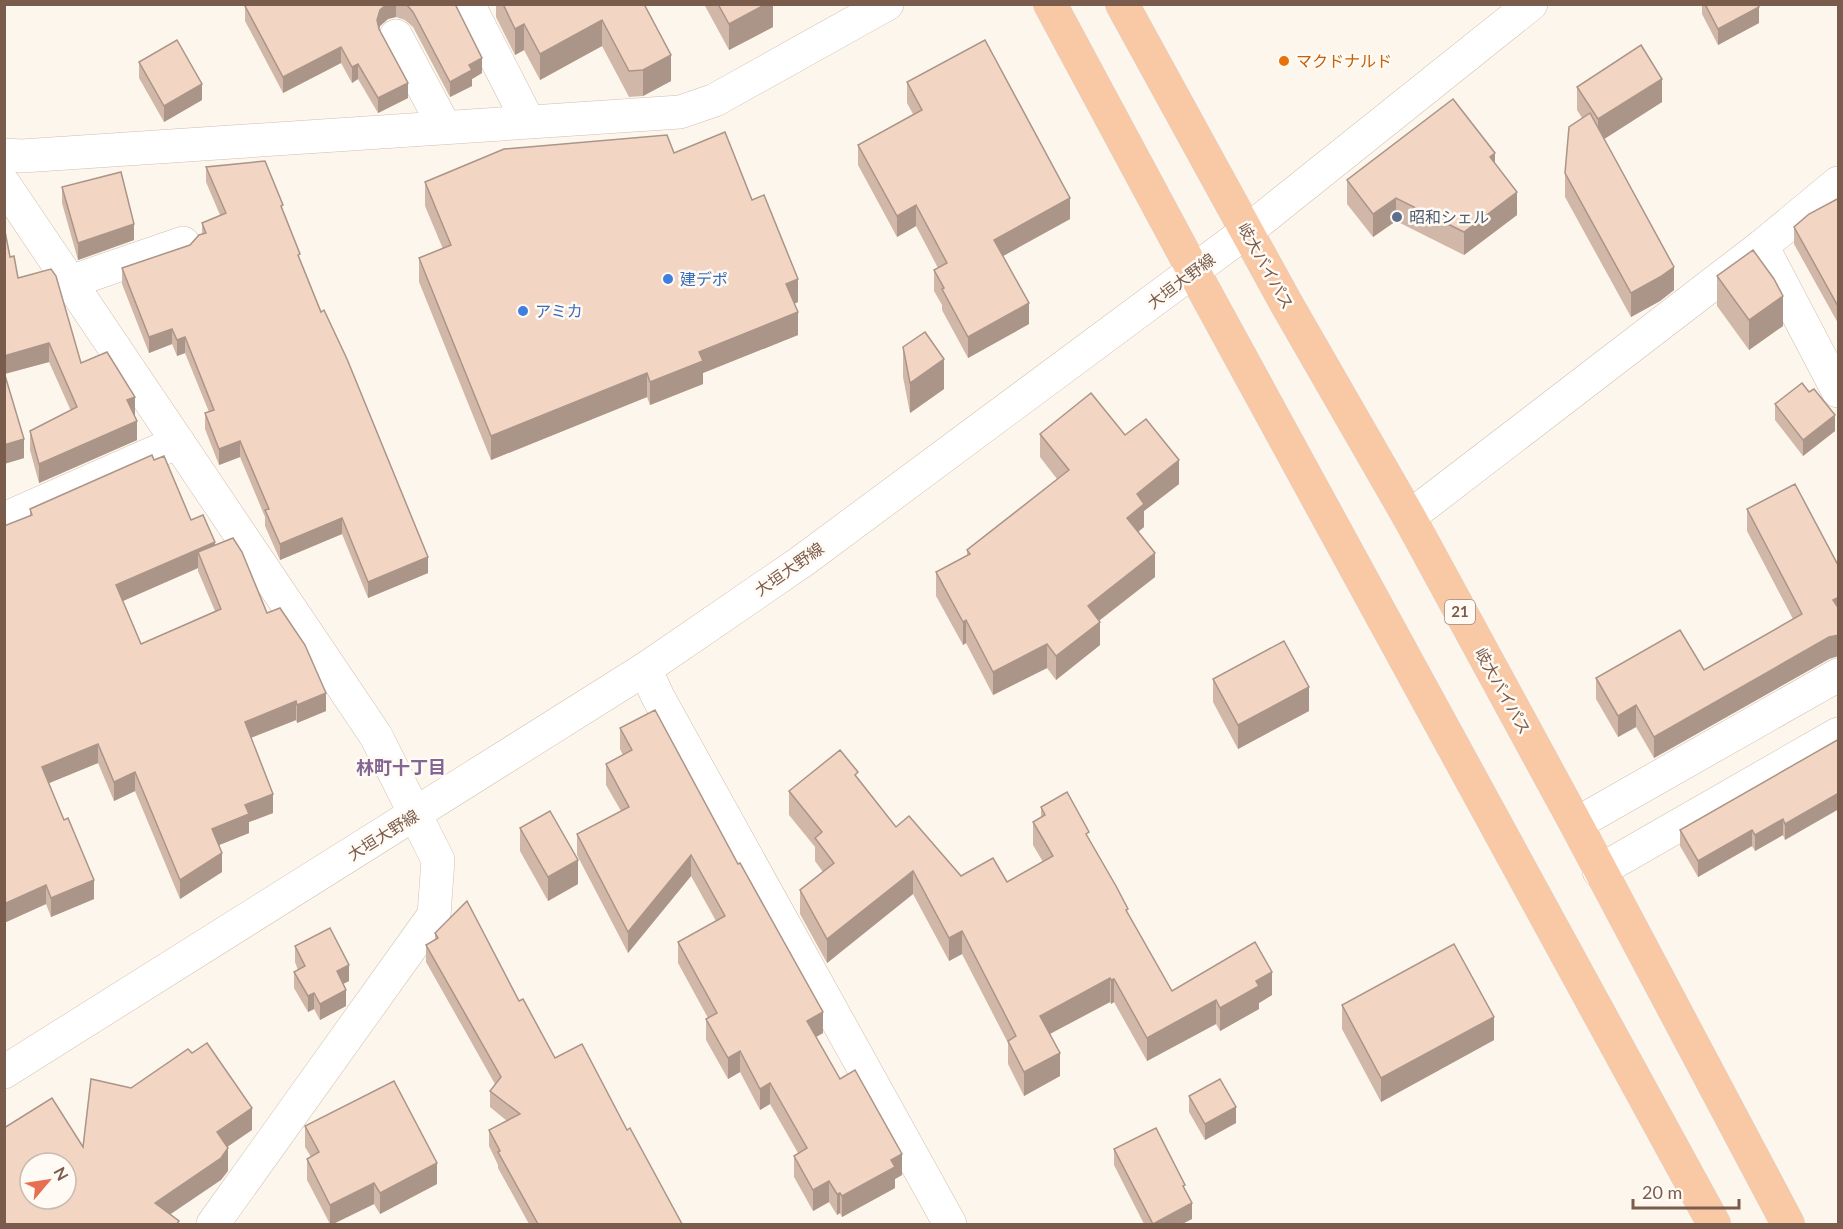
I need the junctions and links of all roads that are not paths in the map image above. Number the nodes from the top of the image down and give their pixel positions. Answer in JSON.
{"nodes":[{"id":1,"x":468,"y":4,"type":"edge"},
{"id":2,"x":887,"y":4,"type":"edge"},
{"id":3,"x":1050,"y":4,"type":"edge"},
{"id":4,"x":1122,"y":4,"type":"edge"},
{"id":5,"x":1531,"y":4,"type":"edge"},
{"id":6,"x":396,"y":36,"type":"dead end"},
{"id":7,"x":528,"y":121,"type":"junction"},
{"id":8,"x":444,"y":126,"type":"junction"},
{"id":9,"x":4,"y":155,"type":"edge"},
{"id":10,"x":1839,"y":183,"type":"edge"},
{"id":11,"x":4,"y":184,"type":"edge"},
{"id":12,"x":1247,"y":231,"type":"junction"},
{"id":13,"x":183,"y":243,"type":"dead end"},
{"id":14,"x":1762,"y":246,"type":"junction"},
{"id":15,"x":1194,"y":272,"type":"junction"},
{"id":16,"x":70,"y":282,"type":"junction"},
{"id":17,"x":1839,"y":391,"type":"edge"},
{"id":18,"x":178,"y":442,"type":"junction"},
{"id":19,"x":1409,"y":517,"type":"junction"},
{"id":20,"x":4,"y":519,"type":"edge"},
{"id":21,"x":645,"y":669,"type":"junction"},
{"id":22,"x":1839,"y":675,"type":"edge"},
{"id":23,"x":1839,"y":734,"type":"edge"},
{"id":24,"x":415,"y":815,"type":"junction"},
{"id":25,"x":1576,"y":824,"type":"junction"},
{"id":26,"x":1599,"y":871,"type":"junction"},
{"id":27,"x":4,"y":1072,"type":"edge"},
{"id":28,"x":213,"y":1224,"type":"edge"},
{"id":29,"x":950,"y":1224,"type":"edge"},
{"id":30,"x":1714,"y":1224,"type":"edge"},
{"id":31,"x":1788,"y":1224,"type":"edge"}],
"edges":[{"from":1,"to":7,"type":"street"},
{"from":2,"to":7,"type":"street"},
{"from":3,"to":15,"type":"highway"},
{"from":4,"to":12,"type":"highway","name":"岐大バイパス","number":"21"},
{"from":5,"to":12,"type":"street","name":"大垣大野線"},
{"from":6,"to":8,"type":"street"},
{"from":7,"to":8,"type":"street"},
{"from":8,"to":9,"type":"street"},
{"from":10,"to":14,"type":"street"},
{"from":11,"to":16,"type":"street"},
{"from":12,"to":15,"type":"street","name":"大垣大野線"},
{"from":12,"to":19,"type":"highway","name":"岐大バイパス","number":"21"},
{"from":13,"to":16,"type":"street"},
{"from":14,"to":17,"type":"street"},
{"from":14,"to":19,"type":"street"},
{"from":15,"to":21,"type":"street","name":"大垣大野線"},
{"from":15,"to":30,"type":"highway"},
{"from":16,"to":18,"type":"street"},
{"from":18,"to":20,"type":"street"},
{"from":18,"to":24,"type":"street"},
{"from":19,"to":25,"type":"highway","name":"岐大バイパス","number":"21"},
{"from":21,"to":24,"type":"street","name":"大垣大野線"},
{"from":21,"to":29,"type":"street"},
{"from":22,"to":25,"type":"street"},
{"from":23,"to":26,"type":"street"},
{"from":24,"to":27,"type":"street","name":"大垣大野線"},
{"from":24,"to":28,"type":"street"},
{"from":25,"to":26,"type":"highway","name":"岐大バイパス","number":"21"},
{"from":26,"to":31,"type":"highway","name":"岐大バイパス","number":"21"}]}
